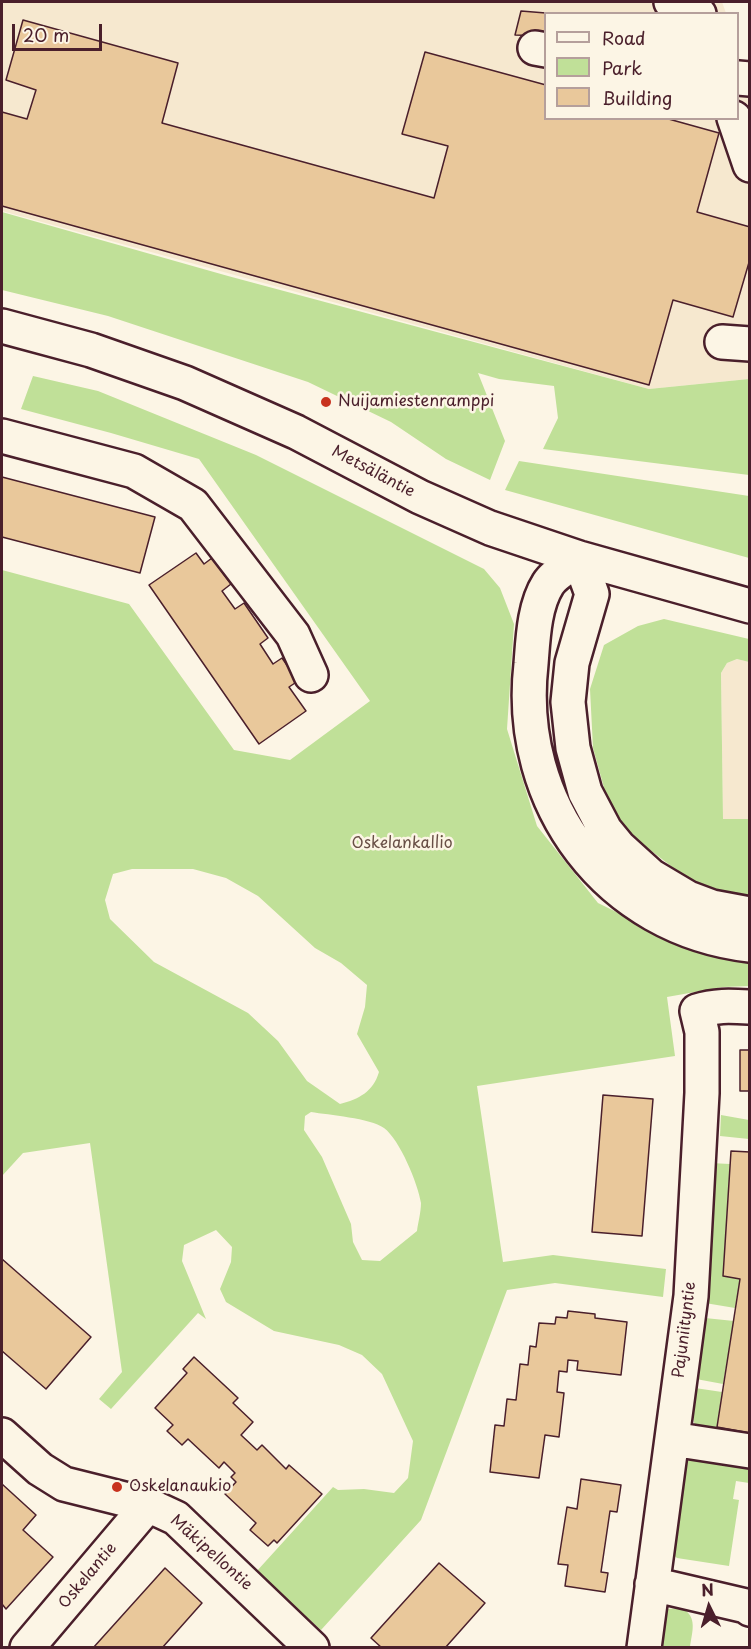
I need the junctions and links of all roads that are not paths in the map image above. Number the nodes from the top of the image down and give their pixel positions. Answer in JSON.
{"nodes":[{"id":1,"x":671,"y":2,"type":"edge"},
{"id":2,"x":697,"y":12,"type":"edge"},
{"id":3,"x":735,"y":120,"type":"edge"},
{"id":4,"x":750,"y":165,"type":"edge"},
{"id":5,"x":2,"y":326,"type":"edge"},
{"id":6,"x":2,"y":436,"type":"edge"},
{"id":7,"x":579,"y":558,"type":"junction"},
{"id":8,"x":750,"y":606,"type":"edge"},
{"id":9,"x":311,"y":675,"type":"dead end"},
{"id":10,"x":750,"y":914,"type":"edge"},
{"id":11,"x":750,"y":945,"type":"edge"},
{"id":12,"x":750,"y":1007,"type":"edge"},
{"id":13,"x":2,"y":1435,"type":"edge"},
{"id":14,"x":672,"y":1439,"type":"junction"},
{"id":15,"x":750,"y":1451,"type":"edge"},
{"id":16,"x":148,"y":1505,"type":"junction"},
{"id":17,"x":652,"y":1584,"type":"junction"},
{"id":18,"x":750,"y":1609,"type":"edge"},
{"id":19,"x":27,"y":1647,"type":"edge"},
{"id":20,"x":312,"y":1647,"type":"edge"},
{"id":21,"x":644,"y":1647,"type":"edge"}],
"edges":[{"from":1,"to":2,"type":"main road"},
{"from":3,"to":4,"type":"main road"},
{"from":5,"to":7,"type":"main road","name":"Metsäläntie"},
{"from":6,"to":9,"type":"main road"},
{"from":7,"to":8,"type":"main road","name":"Metsäläntie"},
{"from":7,"to":10,"type":"main road"},
{"from":7,"to":11,"type":"main road"},
{"from":12,"to":14,"type":"main road","name":"Pajuniityntie"},
{"from":13,"to":16,"type":"main road","name":"Mäkipellontie"},
{"from":14,"to":15,"type":"main road"},
{"from":14,"to":17,"type":"main road","name":"Pajuniityntie"},
{"from":16,"to":19,"type":"main road","name":"Oskelantie"},
{"from":16,"to":20,"type":"main road","name":"Mäkipellontie"},
{"from":17,"to":18,"type":"main road"},
{"from":17,"to":21,"type":"main road","name":"Pajuniityntie"}]}
